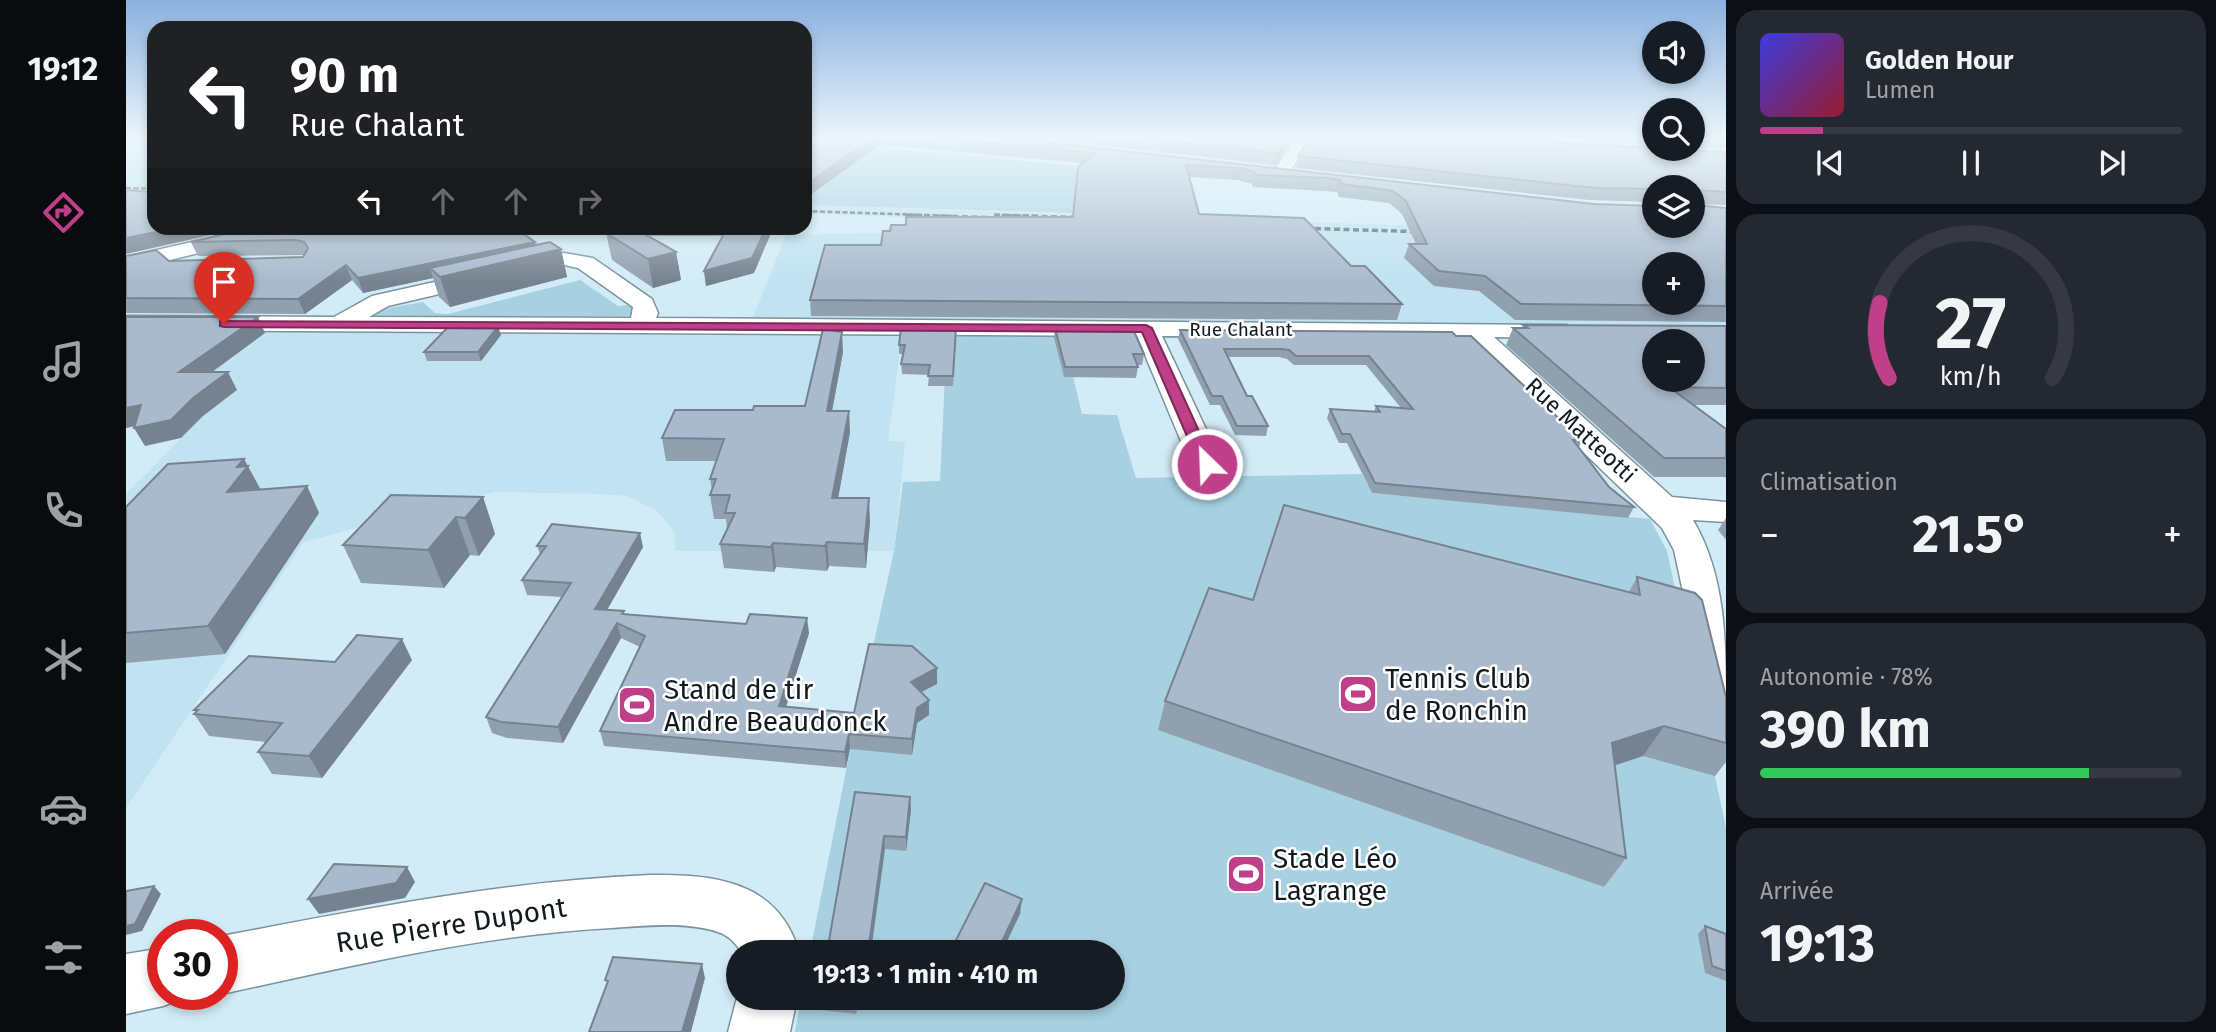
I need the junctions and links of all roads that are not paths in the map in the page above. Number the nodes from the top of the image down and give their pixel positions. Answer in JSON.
{"nodes":[{"id":1,"x":234,"y":235,"type":"edge"},
{"id":2,"x":236,"y":235,"type":"edge"},
{"id":3,"x":270,"y":235,"type":"edge"},
{"id":4,"x":299,"y":237,"type":"edge"},
{"id":5,"x":162,"y":261,"type":"junction"},
{"id":6,"x":126,"y":263,"type":"edge"},
{"id":7,"x":209,"y":267,"type":"edge"},
{"id":8,"x":126,"y":323,"type":"edge"},
{"id":9,"x":337,"y":324,"type":"junction"},
{"id":10,"x":640,"y":325,"type":"junction"},
{"id":11,"x":1146,"y":328,"type":"junction"},
{"id":12,"x":1471,"y":330,"type":"junction"},
{"id":13,"x":1586,"y":331,"type":"edge"},
{"id":14,"x":1207,"y":464,"type":"dead end"},
{"id":15,"x":1726,"y":512,"type":"edge"},
{"id":16,"x":1675,"y":521,"type":"junction"},
{"id":17,"x":1725,"y":676,"type":"edge"},
{"id":18,"x":765,"y":940,"type":"edge"},
{"id":19,"x":238,"y":962,"type":"edge"},
{"id":20,"x":147,"y":980,"type":"edge"},
{"id":21,"x":126,"y":984,"type":"edge"},
{"id":22,"x":764,"y":1010,"type":"edge"},
{"id":23,"x":759,"y":1032,"type":"edge"}],
"edges":[{"from":1,"to":6,"type":"street"},
{"from":2,"to":5,"type":"street"},
{"from":3,"to":4,"type":"street"},
{"from":5,"to":6,"type":"street"},
{"from":5,"to":7,"type":"street"},
{"from":8,"to":9,"type":"street","name":"Rue Chalant"},
{"from":9,"to":10,"type":"street","name":"Rue Chalant"},
{"from":9,"to":10,"type":"street"},
{"from":10,"to":11,"type":"street","name":"Rue Chalant"},
{"from":11,"to":12,"type":"street","name":"Rue Chalant"},
{"from":11,"to":14,"type":"street"},
{"from":12,"to":13,"type":"street","name":"Rue Chalant"},
{"from":12,"to":16,"type":"street","name":"Rue Matteotti"},
{"from":15,"to":16,"type":"street"},
{"from":16,"to":17,"type":"street"},
{"from":18,"to":19,"type":"street","name":"Rue Pierre Dupont"},
{"from":20,"to":21,"type":"street"},
{"from":22,"to":23,"type":"street"}]}
